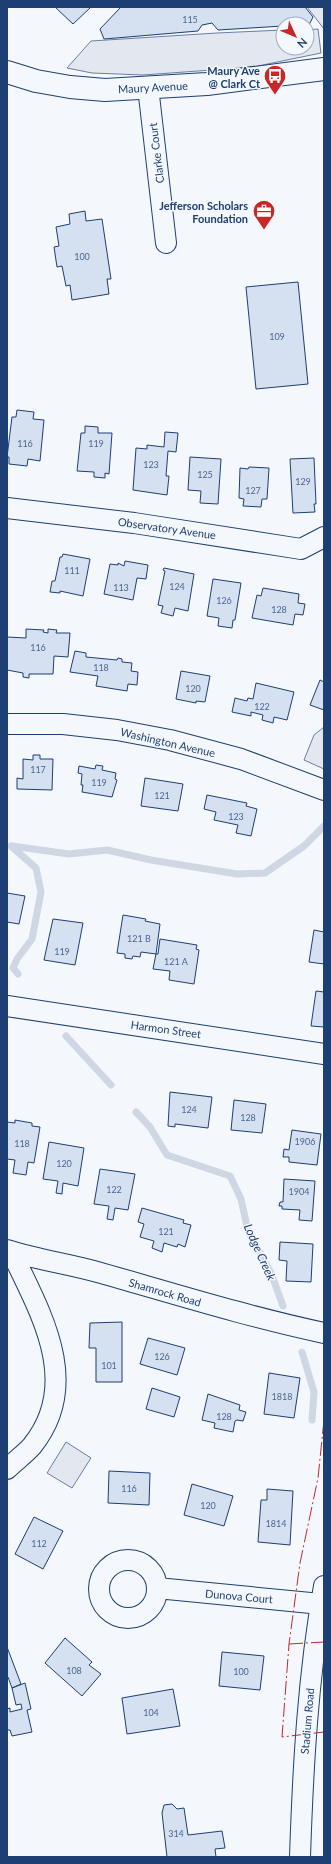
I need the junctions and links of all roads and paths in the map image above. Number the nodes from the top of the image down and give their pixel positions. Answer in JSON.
{"nodes":[{"id":1,"x":324,"y":69,"type":"edge"},
{"id":2,"x":7,"y":72,"type":"edge"},
{"id":3,"x":148,"y":88,"type":"junction"},
{"id":4,"x":166,"y":243,"type":"dead end"},
{"id":5,"x":7,"y":508,"type":"edge"},
{"id":6,"x":324,"y":537,"type":"edge"},
{"id":7,"x":7,"y":724,"type":"edge"},
{"id":8,"x":324,"y":790,"type":"edge"},
{"id":9,"x":7,"y":1006,"type":"edge"},
{"id":10,"x":324,"y":1054,"type":"edge"},
{"id":11,"x":9,"y":1251,"type":"edge"},
{"id":12,"x":324,"y":1333,"type":"edge"},
{"id":13,"x":7,"y":1469,"type":"edge"},
{"id":14,"x":156,"y":1588,"type":"dead end"},
{"id":15,"x":322,"y":1595,"type":"edge"},
{"id":16,"x":300,"y":1857,"type":"edge"}],
"edges":[{"from":1,"to":3,"type":"main road","name":"Maury Avenue"},
{"from":2,"to":3,"type":"main road","name":"Maury Avenue"},
{"from":3,"to":4,"type":"street","name":"Clarke Court"},
{"from":5,"to":6,"type":"street","name":"Observatory Avenue"},
{"from":7,"to":8,"type":"street","name":"Washington Avenue"},
{"from":9,"to":10,"type":"street","name":"Harmon Street"},
{"from":11,"to":12,"type":"street","name":"Shamrock Road"},
{"from":11,"to":13,"type":"street"},
{"from":14,"to":15,"type":"street","name":"Dunova Court"},
{"from":15,"to":16,"type":"street","name":"Stadium Road"}]}
